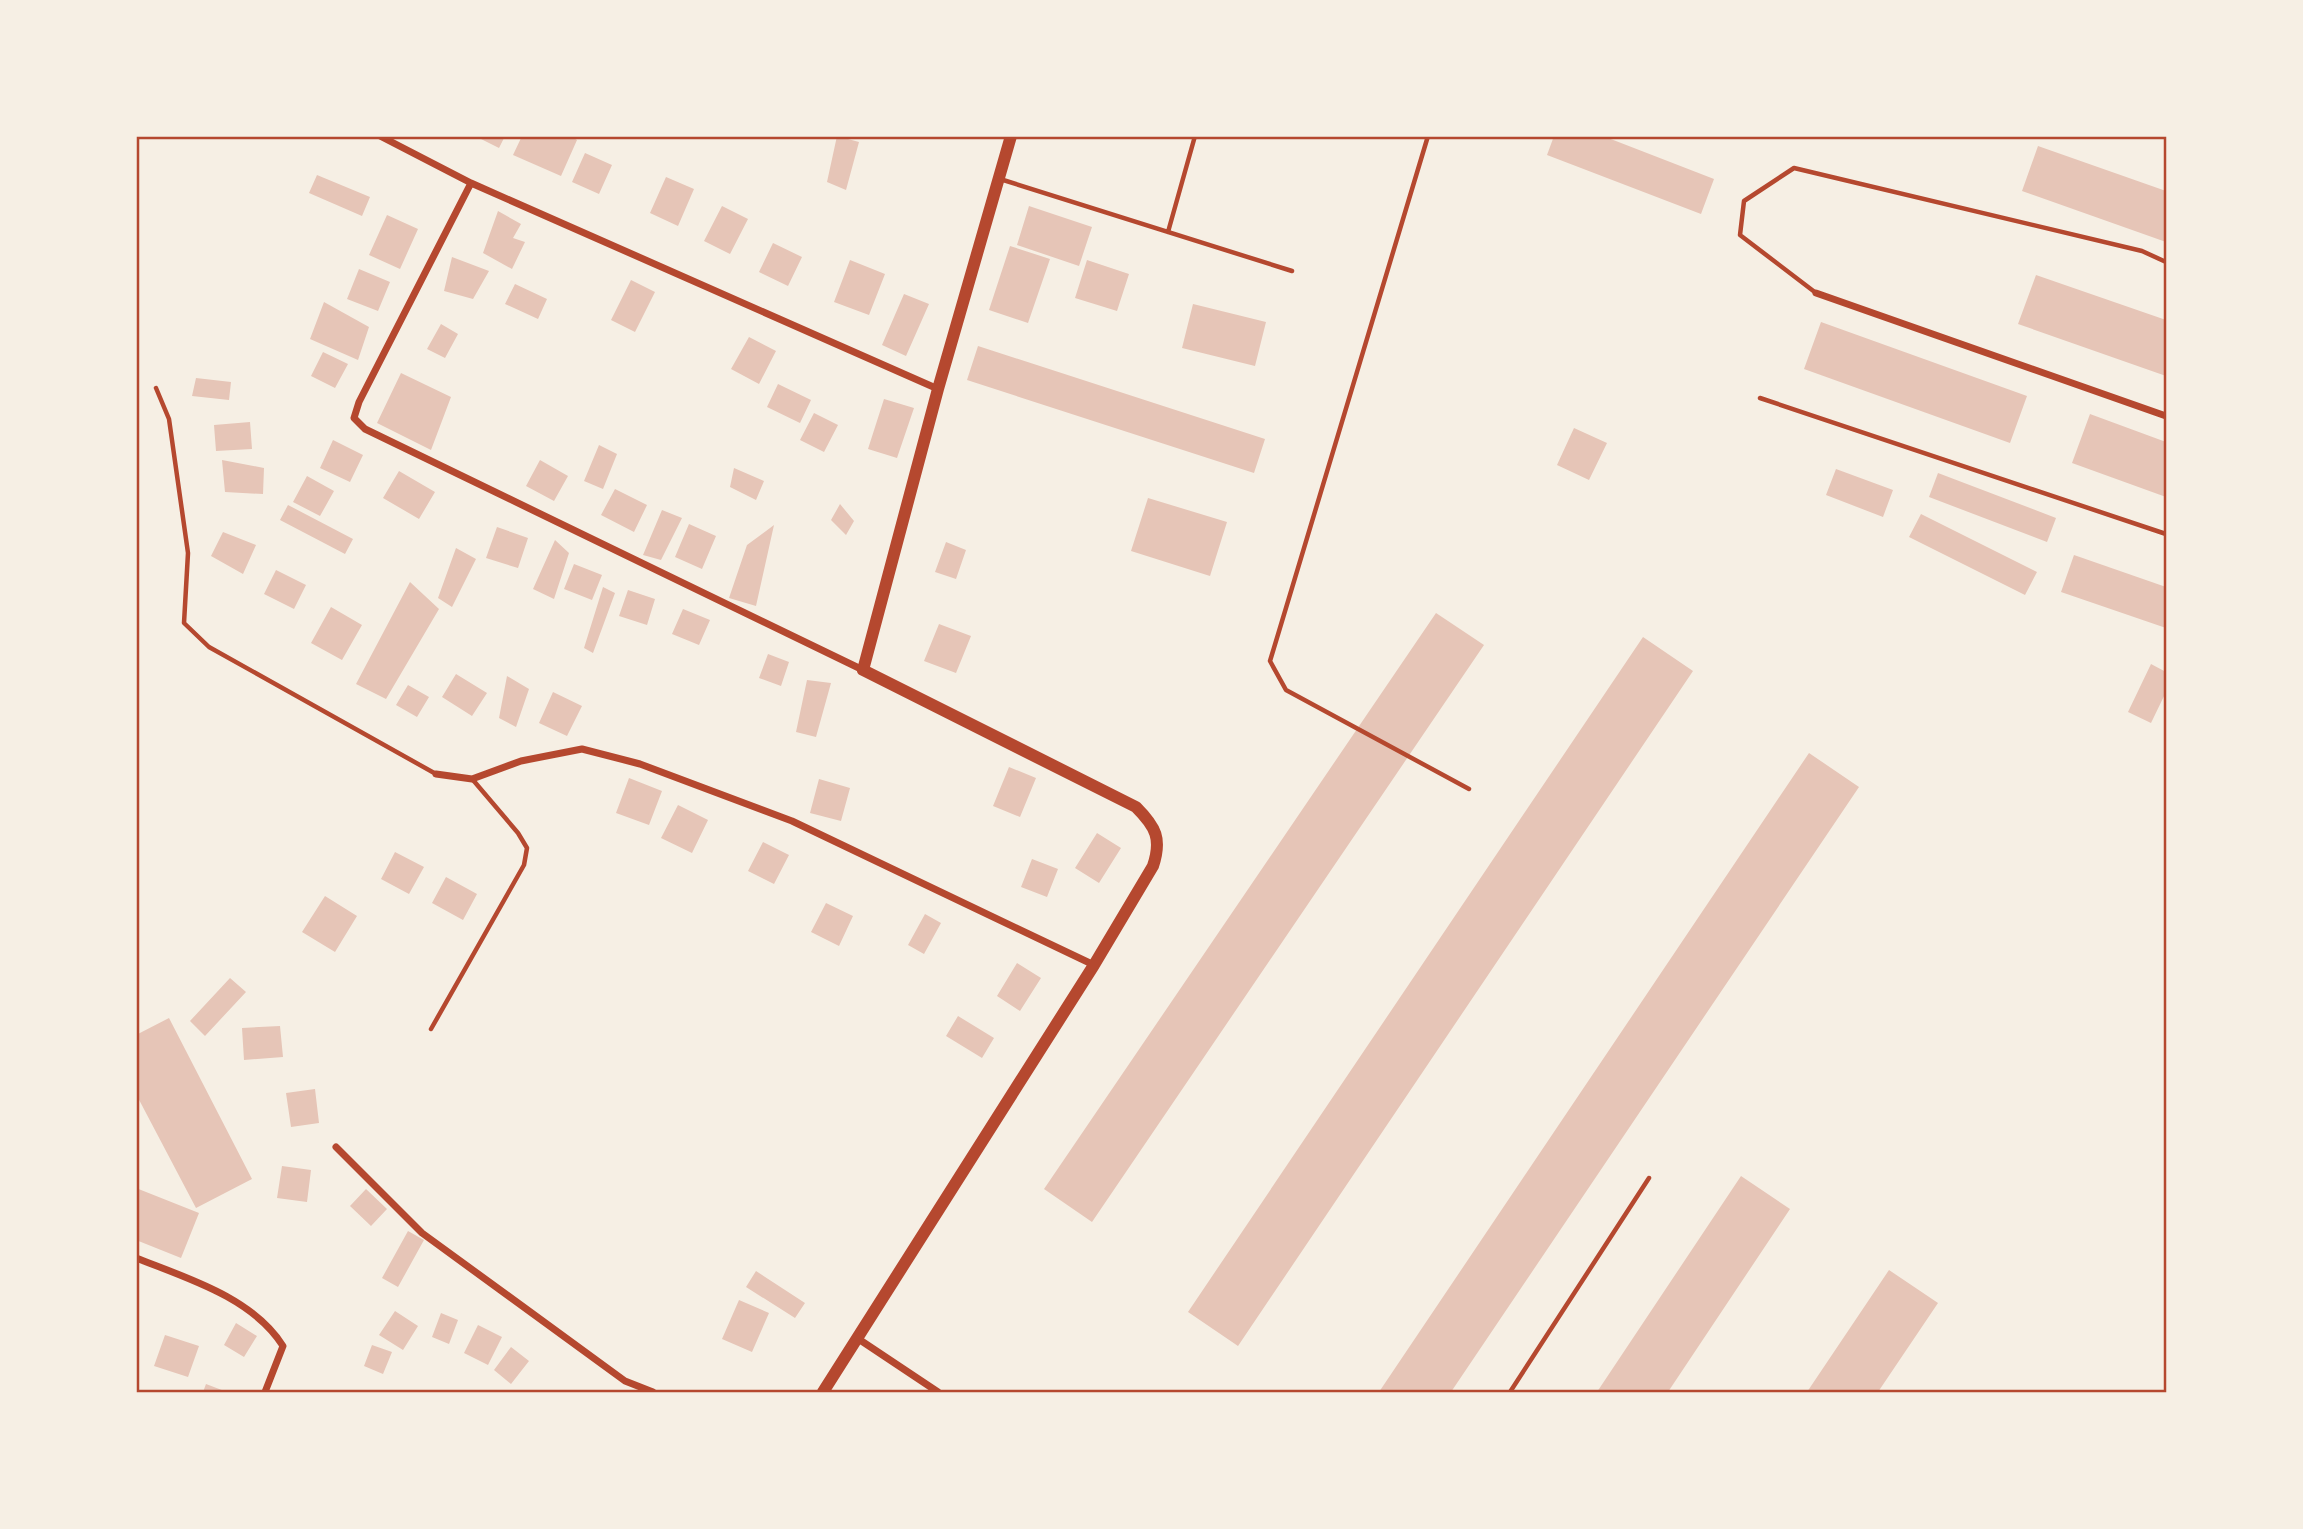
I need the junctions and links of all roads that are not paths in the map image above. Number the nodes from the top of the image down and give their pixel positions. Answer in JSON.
{"nodes":[{"id":1,"x":380,"y":136,"type":"edge"},
{"id":2,"x":1012,"y":136,"type":"edge"},
{"id":3,"x":1195,"y":136,"type":"edge"},
{"id":4,"x":1428,"y":136,"type":"edge"},
{"id":5,"x":999,"y":179,"type":"junction"},
{"id":6,"x":471,"y":183,"type":"junction"},
{"id":7,"x":1168,"y":232,"type":"junction"},
{"id":8,"x":2166,"y":262,"type":"edge"},
{"id":9,"x":1292,"y":271,"type":"dead end"},
{"id":10,"x":1816,"y":293,"type":"joint"},
{"id":11,"x":156,"y":388,"type":"dead end"},
{"id":12,"x":938,"y":389,"type":"junction"},
{"id":13,"x":1759,"y":398,"type":"dead end"},
{"id":14,"x":2166,"y":416,"type":"edge"},
{"id":15,"x":2166,"y":534,"type":"edge"},
{"id":16,"x":863,"y":670,"type":"junction"},
{"id":17,"x":436,"y":774,"type":"joint"},
{"id":18,"x":472,"y":779,"type":"junction"},
{"id":19,"x":1469,"y":789,"type":"dead end"},
{"id":20,"x":1094,"y":965,"type":"junction"},
{"id":21,"x":431,"y":1029,"type":"dead end"},
{"id":22,"x":336,"y":1147,"type":"dead end"},
{"id":23,"x":1649,"y":1178,"type":"dead end"},
{"id":24,"x":136,"y":1258,"type":"edge"},
{"id":25,"x":857,"y":1337,"type":"junction"},
{"id":26,"x":265,"y":1392,"type":"edge"},
{"id":27,"x":653,"y":1392,"type":"edge"},
{"id":28,"x":823,"y":1392,"type":"edge"},
{"id":29,"x":938,"y":1392,"type":"edge"},
{"id":30,"x":1510,"y":1392,"type":"edge"}],
"edges":[{"from":1,"to":6,"type":"street"},
{"from":2,"to":5,"type":"street"},
{"from":3,"to":7,"type":"lane"},
{"from":4,"to":19,"type":"lane"},
{"from":5,"to":7,"type":"lane"},
{"from":5,"to":12,"type":"street"},
{"from":6,"to":12,"type":"street"},
{"from":6,"to":16,"type":"street"},
{"from":7,"to":9,"type":"lane"},
{"from":8,"to":10,"type":"lane"},
{"from":10,"to":14,"type":"street"},
{"from":11,"to":17,"type":"lane"},
{"from":12,"to":16,"type":"street"},
{"from":13,"to":15,"type":"lane"},
{"from":16,"to":20,"type":"street"},
{"from":17,"to":18,"type":"street"},
{"from":18,"to":20,"type":"street"},
{"from":18,"to":21,"type":"lane"},
{"from":20,"to":25,"type":"street"},
{"from":22,"to":27,"type":"street"},
{"from":23,"to":30,"type":"lane"},
{"from":24,"to":26,"type":"street"},
{"from":25,"to":28,"type":"street"},
{"from":25,"to":29,"type":"street"}]}
